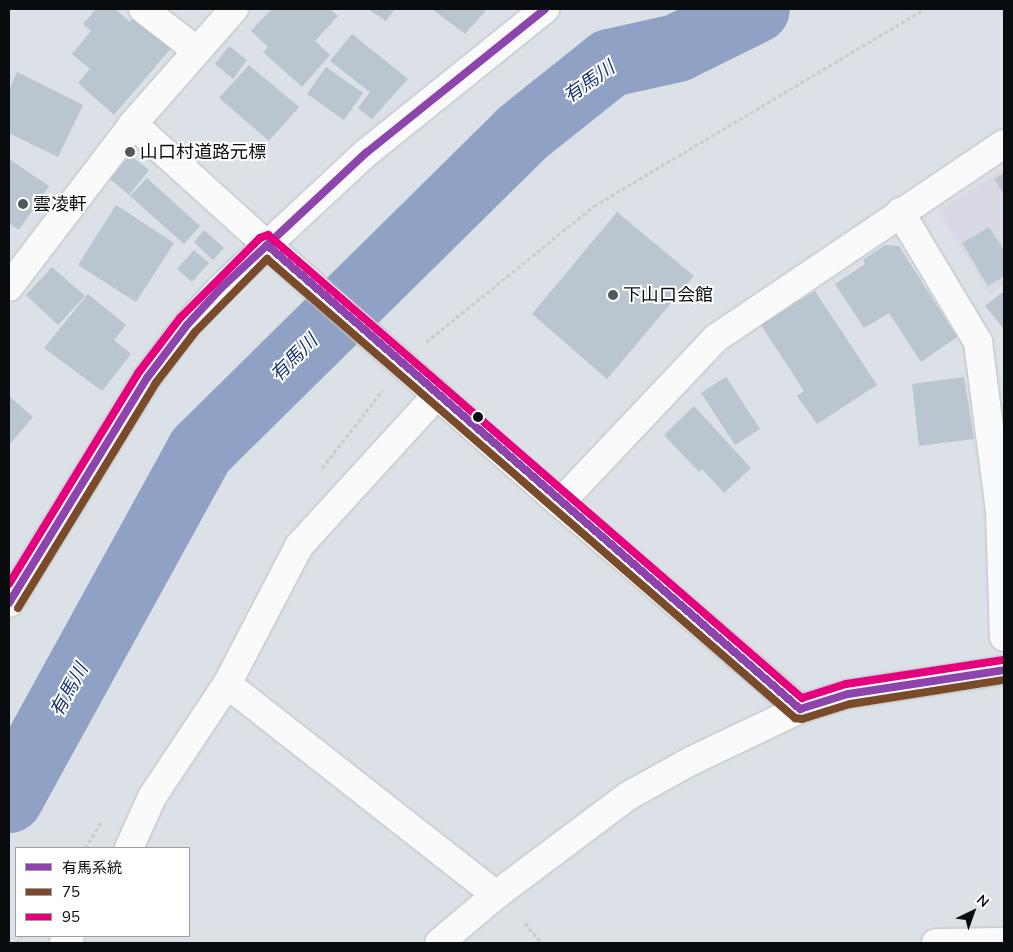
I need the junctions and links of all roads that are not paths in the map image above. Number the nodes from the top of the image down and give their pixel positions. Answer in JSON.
{"nodes":[{"id":1,"x":143,"y":9,"type":"edge"},
{"id":2,"x":234,"y":9,"type":"edge"},
{"id":3,"x":545,"y":9,"type":"edge"},
{"id":4,"x":196,"y":50,"type":"junction"},
{"id":5,"x":134,"y":124,"type":"junction"},
{"id":6,"x":1004,"y":144,"type":"edge"},
{"id":7,"x":900,"y":212,"type":"junction"},
{"id":8,"x":267,"y":244,"type":"junction"},
{"id":9,"x":9,"y":286,"type":"edge"},
{"id":10,"x":437,"y":395,"type":"junction"},
{"id":11,"x":560,"y":503,"type":"junction"},
{"id":12,"x":9,"y":603,"type":"edge"},
{"id":13,"x":1004,"y":637,"type":"edge"},
{"id":14,"x":1004,"y":670,"type":"edge"},
{"id":15,"x":227,"y":684,"type":"junction"},
{"id":16,"x":800,"y":709,"type":"junction"},
{"id":17,"x":129,"y":847,"type":"edge"},
{"id":18,"x":496,"y":895,"type":"junction"},
{"id":19,"x":1004,"y":942,"type":"edge"},
{"id":20,"x":439,"y":943,"type":"edge"},
{"id":21,"x":936,"y":943,"type":"edge"}],
"edges":[{"from":1,"to":4,"type":"street"},
{"from":2,"to":4,"type":"street"},
{"from":3,"to":8,"type":"street"},
{"from":4,"to":5,"type":"street"},
{"from":5,"to":8,"type":"street"},
{"from":5,"to":9,"type":"street"},
{"from":6,"to":7,"type":"street"},
{"from":7,"to":11,"type":"street"},
{"from":7,"to":13,"type":"street"},
{"from":8,"to":10,"type":"street"},
{"from":8,"to":12,"type":"street"},
{"from":10,"to":11,"type":"street"},
{"from":10,"to":15,"type":"street"},
{"from":11,"to":16,"type":"street"},
{"from":14,"to":16,"type":"street"},
{"from":15,"to":17,"type":"street"},
{"from":15,"to":18,"type":"street"},
{"from":16,"to":18,"type":"street"},
{"from":18,"to":20,"type":"street"},
{"from":19,"to":21,"type":"street"}]}
